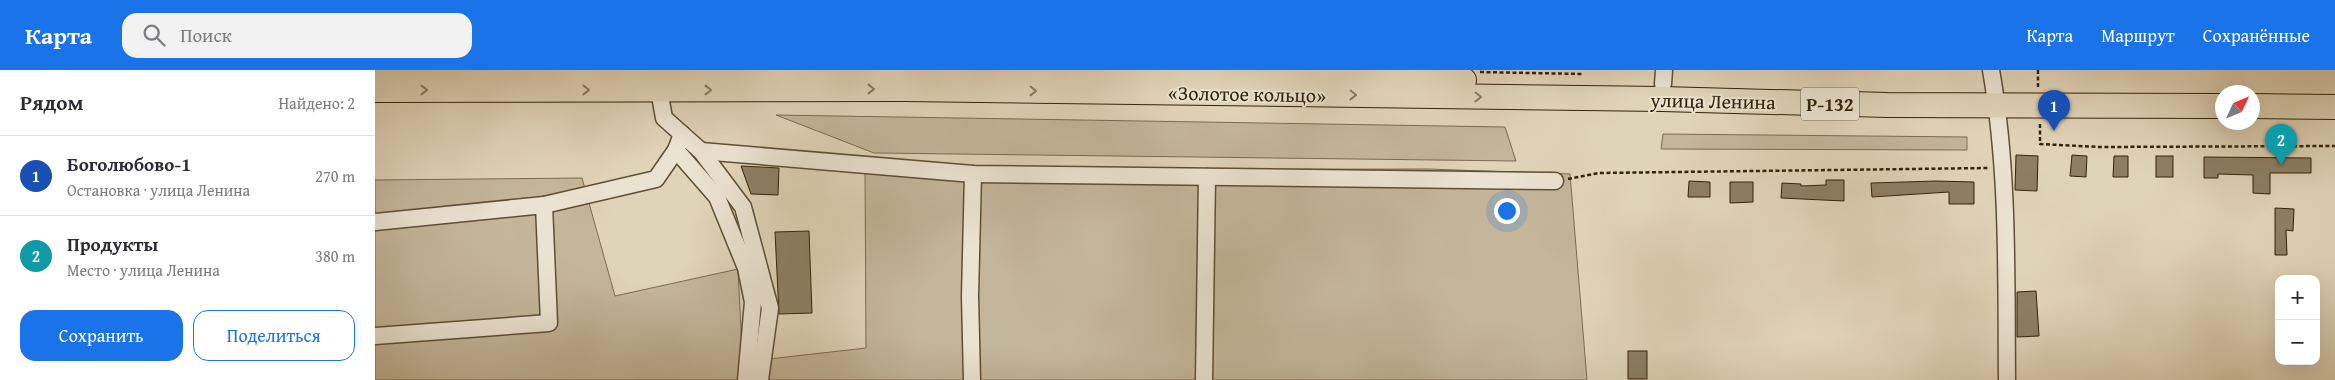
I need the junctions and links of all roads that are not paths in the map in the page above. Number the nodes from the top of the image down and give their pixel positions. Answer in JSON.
{"nodes":[{"id":1,"x":1991,"y":70,"type":"edge"},
{"id":2,"x":375,"y":74,"type":"edge"},
{"id":3,"x":1664,"y":77,"type":"edge"},
{"id":4,"x":1430,"y":88,"type":"junction"},
{"id":5,"x":375,"y":90,"type":"edge"},
{"id":6,"x":659,"y":90,"type":"junction"},
{"id":7,"x":1997,"y":104,"type":"junction"},
{"id":8,"x":2215,"y":106,"type":"edge"},
{"id":9,"x":2260,"y":106,"type":"edge"},
{"id":10,"x":2335,"y":107,"type":"edge"},
{"id":11,"x":682,"y":134,"type":"junction"},
{"id":12,"x":676,"y":150,"type":"junction"},
{"id":13,"x":701,"y":151,"type":"junction"},
{"id":14,"x":973,"y":174,"type":"junction"},
{"id":15,"x":1207,"y":177,"type":"junction"},
{"id":16,"x":1555,"y":181,"type":"road end"},
{"id":17,"x":544,"y":205,"type":"junction"},
{"id":18,"x":375,"y":222,"type":"edge"},
{"id":19,"x":375,"y":336,"type":"edge"},
{"id":20,"x":746,"y":380,"type":"edge"},
{"id":21,"x":760,"y":380,"type":"edge"},
{"id":22,"x":973,"y":380,"type":"edge"},
{"id":23,"x":1204,"y":380,"type":"edge"},
{"id":24,"x":2007,"y":380,"type":"edge"}],
"edges":[{"from":1,"to":7,"type":"street"},
{"from":2,"to":4,"type":"highway","name":"«Золотое кольцо»","number":"Р-132"},
{"from":3,"to":4,"type":"highway","name":"улица Ленина","number":"Р-132"},
{"from":3,"to":7,"type":"highway","name":"улица Ленина","number":"Р-132"},
{"from":6,"to":4,"type":"highway","name":"«Золотое кольцо»","number":"Р-132","one_way":true},
{"from":4,"to":7,"type":"highway","name":"улица Ленина","number":"Р-132","one_way":true},
{"from":5,"to":6,"type":"highway","name":"«Золотое кольцо»","number":"Р-132","one_way":true},
{"from":6,"to":11,"type":"street"},
{"from":7,"to":8,"type":"highway","name":"улица Ленина","number":"Р-132"},
{"from":7,"to":24,"type":"street"},
{"from":9,"to":10,"type":"highway"},
{"from":11,"to":12,"type":"street"},
{"from":11,"to":13,"type":"street"},
{"from":12,"to":17,"type":"street"},
{"from":12,"to":20,"type":"street"},
{"from":13,"to":14,"type":"street"},
{"from":13,"to":21,"type":"street"},
{"from":14,"to":15,"type":"street"},
{"from":14,"to":22,"type":"street"},
{"from":15,"to":16,"type":"street"},
{"from":15,"to":23,"type":"street"},
{"from":17,"to":18,"type":"street"},
{"from":17,"to":19,"type":"street"}]}
